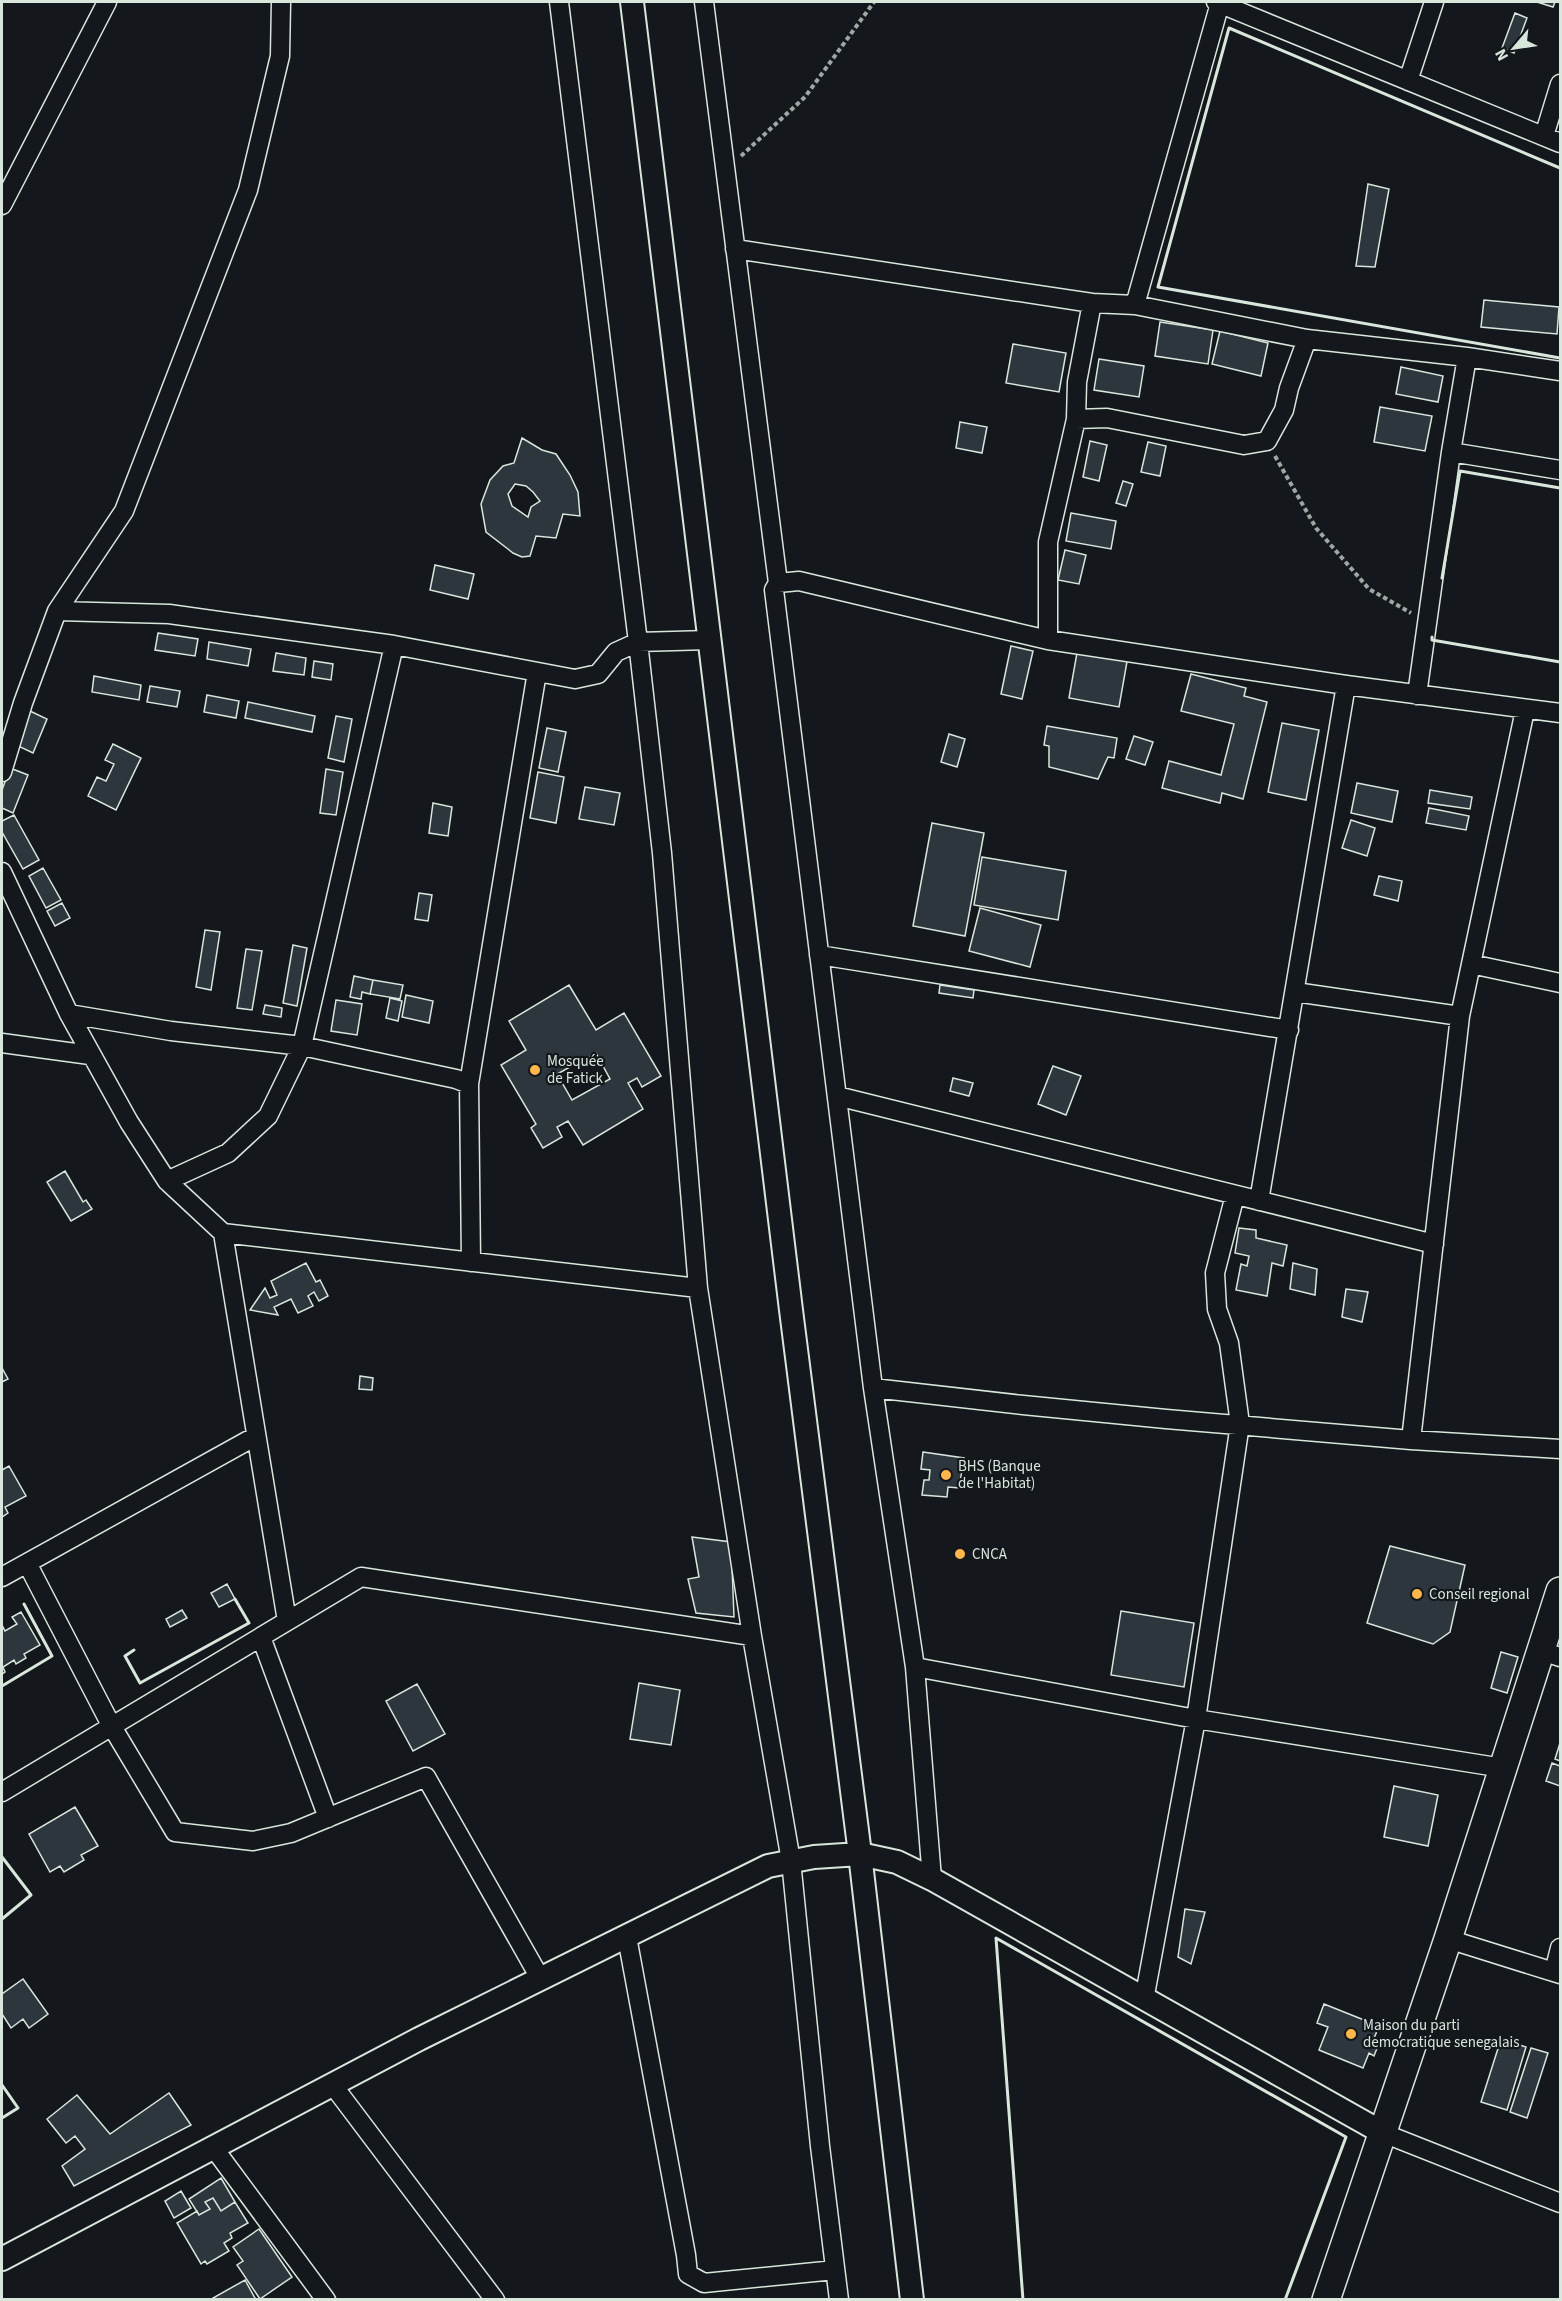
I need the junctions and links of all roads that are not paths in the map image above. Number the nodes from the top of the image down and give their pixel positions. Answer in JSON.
{"nodes":[{"id":1,"x":107,"y":2,"type":"edge"},
{"id":2,"x":281,"y":2,"type":"edge"},
{"id":3,"x":559,"y":2,"type":"edge"},
{"id":4,"x":632,"y":2,"type":"edge"},
{"id":5,"x":704,"y":2,"type":"edge"},
{"id":6,"x":1218,"y":2,"type":"edge"},
{"id":7,"x":1434,"y":2,"type":"edge"},
{"id":8,"x":1408,"y":81,"type":"junction"},
{"id":9,"x":1560,"y":84,"type":"edge"},
{"id":10,"x":1552,"y":140,"type":"edge"},
{"id":11,"x":2,"y":205,"type":"edge"},
{"id":12,"x":735,"y":249,"type":"junction"},
{"id":13,"x":1092,"y":303,"type":"junction"},
{"id":14,"x":1135,"y":305,"type":"junction"},
{"id":15,"x":1307,"y":339,"type":"junction"},
{"id":16,"x":1467,"y":357,"type":"junction"},
{"id":17,"x":1560,"y":371,"type":"edge"},
{"id":18,"x":1076,"y":419,"type":"junction"},
{"id":19,"x":1450,"y":452,"type":"junction"},
{"id":20,"x":1560,"y":470,"type":"edge"},
{"id":21,"x":778,"y":584,"type":"junction"},
{"id":22,"x":57,"y":611,"type":"junction"},
{"id":23,"x":709,"y":640,"type":"junction"},
{"id":24,"x":1048,"y":640,"type":"junction"},
{"id":25,"x":638,"y":642,"type":"junction"},
{"id":26,"x":394,"y":645,"type":"junction"},
{"id":27,"x":537,"y":672,"type":"junction"},
{"id":28,"x":1346,"y":685,"type":"junction"},
{"id":29,"x":1417,"y":694,"type":"junction"},
{"id":30,"x":1525,"y":710,"type":"junction"},
{"id":31,"x":1560,"y":713,"type":"edge"},
{"id":32,"x":2,"y":772,"type":"edge"},
{"id":33,"x":2,"y":872,"type":"edge"},
{"id":34,"x":819,"y":955,"type":"junction"},
{"id":35,"x":1471,"y":964,"type":"junction"},
{"id":36,"x":1560,"y":983,"type":"edge"},
{"id":37,"x":1295,"y":992,"type":"junction"},
{"id":38,"x":69,"y":1014,"type":"junction"},
{"id":39,"x":1461,"y":1016,"type":"junction"},
{"id":40,"x":1289,"y":1030,"type":"junction"},
{"id":41,"x":2,"y":1043,"type":"edge"},
{"id":42,"x":302,"y":1046,"type":"junction"},
{"id":43,"x":90,"y":1055,"type":"junction"},
{"id":44,"x":469,"y":1084,"type":"junction"},
{"id":45,"x":837,"y":1096,"type":"junction"},
{"id":46,"x":167,"y":1182,"type":"junction"},
{"id":47,"x":1235,"y":1195,"type":"junction"},
{"id":48,"x":1259,"y":1201,"type":"junction"},
{"id":49,"x":223,"y":1233,"type":"junction"},
{"id":50,"x":1434,"y":1244,"type":"junction"},
{"id":51,"x":471,"y":1262,"type":"junction"},
{"id":52,"x":698,"y":1288,"type":"junction"},
{"id":53,"x":873,"y":1388,"type":"junction"},
{"id":54,"x":1240,"y":1424,"type":"junction"},
{"id":55,"x":256,"y":1436,"type":"junction"},
{"id":56,"x":1411,"y":1440,"type":"junction"},
{"id":57,"x":1560,"y":1449,"type":"edge"},
{"id":58,"x":27,"y":1563,"type":"junction"},
{"id":59,"x":2,"y":1577,"type":"edge"},
{"id":60,"x":1560,"y":1591,"type":"edge"},
{"id":61,"x":287,"y":1621,"type":"junction"},
{"id":62,"x":752,"y":1636,"type":"junction"},
{"id":63,"x":261,"y":1637,"type":"junction"},
{"id":64,"x":1551,"y":1654,"type":"edge"},
{"id":65,"x":915,"y":1667,"type":"junction"},
{"id":66,"x":1196,"y":1719,"type":"junction"},
{"id":67,"x":111,"y":1725,"type":"junction"},
{"id":68,"x":1503,"y":1768,"type":"junction"},
{"id":69,"x":2,"y":1792,"type":"edge"},
{"id":70,"x":328,"y":1818,"type":"junction"},
{"id":71,"x":860,"y":1854,"type":"junction"},
{"id":72,"x":791,"y":1861,"type":"junction"},
{"id":73,"x":932,"y":1879,"type":"junction"},
{"id":74,"x":627,"y":1937,"type":"junction"},
{"id":75,"x":1448,"y":1939,"type":"junction"},
{"id":76,"x":1560,"y":1948,"type":"edge"},
{"id":77,"x":1557,"y":1973,"type":"edge"},
{"id":78,"x":540,"y":1978,"type":"junction"},
{"id":79,"x":1144,"y":2000,"type":"junction"},
{"id":80,"x":332,"y":2084,"type":"junction"},
{"id":81,"x":1383,"y":2133,"type":"junction"},
{"id":82,"x":213,"y":2146,"type":"junction"},
{"id":83,"x":1560,"y":2203,"type":"edge"},
{"id":84,"x":2,"y":2259,"type":"edge"},
{"id":85,"x":835,"y":2270,"type":"junction"},
{"id":86,"x":326,"y":2300,"type":"edge"},
{"id":87,"x":495,"y":2300,"type":"edge"},
{"id":88,"x":839,"y":2300,"type":"edge"},
{"id":89,"x":912,"y":2300,"type":"edge"},
{"id":90,"x":1326,"y":2300,"type":"edge"}],
"edges":[{"from":1,"to":11,"type":"street"},
{"from":2,"to":22,"type":"street"},
{"from":3,"to":25,"type":"street"},
{"from":4,"to":23,"type":"street"},
{"from":5,"to":12,"type":"street"},
{"from":6,"to":8,"type":"street"},
{"from":6,"to":14,"type":"street"},
{"from":7,"to":8,"type":"street"},
{"from":8,"to":10,"type":"street"},
{"from":9,"to":10,"type":"street"},
{"from":12,"to":13,"type":"street"},
{"from":12,"to":21,"type":"street"},
{"from":13,"to":14,"type":"street"},
{"from":13,"to":18,"type":"street"},
{"from":14,"to":15,"type":"street"},
{"from":15,"to":16,"type":"street"},
{"from":15,"to":18,"type":"street"},
{"from":16,"to":17,"type":"street"},
{"from":16,"to":19,"type":"street"},
{"from":18,"to":24,"type":"street"},
{"from":19,"to":20,"type":"street"},
{"from":19,"to":29,"type":"street"},
{"from":21,"to":24,"type":"street"},
{"from":21,"to":34,"type":"street"},
{"from":22,"to":26,"type":"street"},
{"from":22,"to":32,"type":"street"},
{"from":23,"to":25,"type":"street"},
{"from":23,"to":71,"type":"street"},
{"from":24,"to":28,"type":"street"},
{"from":25,"to":27,"type":"street"},
{"from":25,"to":52,"type":"street"},
{"from":26,"to":27,"type":"street"},
{"from":26,"to":42,"type":"street"},
{"from":27,"to":44,"type":"street"},
{"from":28,"to":29,"type":"street"},
{"from":28,"to":37,"type":"street"},
{"from":29,"to":30,"type":"street"},
{"from":30,"to":31,"type":"street"},
{"from":30,"to":35,"type":"street"},
{"from":33,"to":38,"type":"street"},
{"from":34,"to":40,"type":"street"},
{"from":34,"to":45,"type":"street"},
{"from":35,"to":36,"type":"street"},
{"from":35,"to":39,"type":"street"},
{"from":37,"to":39,"type":"street"},
{"from":37,"to":40,"type":"street"},
{"from":38,"to":42,"type":"street"},
{"from":38,"to":43,"type":"street"},
{"from":39,"to":50,"type":"street"},
{"from":40,"to":48,"type":"street"},
{"from":41,"to":43,"type":"street"},
{"from":42,"to":44,"type":"street"},
{"from":42,"to":46,"type":"street"},
{"from":43,"to":46,"type":"street"},
{"from":44,"to":51,"type":"street"},
{"from":45,"to":47,"type":"street"},
{"from":45,"to":53,"type":"street"},
{"from":46,"to":49,"type":"street"},
{"from":47,"to":48,"type":"street"},
{"from":47,"to":54,"type":"street"},
{"from":48,"to":50,"type":"street"},
{"from":49,"to":51,"type":"street"},
{"from":49,"to":55,"type":"street"},
{"from":50,"to":56,"type":"street"},
{"from":51,"to":52,"type":"street"},
{"from":52,"to":62,"type":"street"},
{"from":53,"to":54,"type":"street"},
{"from":53,"to":65,"type":"street"},
{"from":54,"to":56,"type":"street"},
{"from":54,"to":66,"type":"street"},
{"from":55,"to":58,"type":"street"},
{"from":55,"to":61,"type":"street"},
{"from":56,"to":57,"type":"street"},
{"from":58,"to":59,"type":"street"},
{"from":58,"to":67,"type":"street"},
{"from":60,"to":64,"type":"main road"},
{"from":61,"to":62,"type":"street"},
{"from":61,"to":63,"type":"street"},
{"from":62,"to":72,"type":"street"},
{"from":63,"to":67,"type":"street"},
{"from":63,"to":70,"type":"street"},
{"from":64,"to":68,"type":"main road"},
{"from":65,"to":66,"type":"street"},
{"from":65,"to":73,"type":"street"},
{"from":66,"to":68,"type":"street"},
{"from":66,"to":79,"type":"street"},
{"from":67,"to":69,"type":"street"},
{"from":67,"to":70,"type":"street"},
{"from":68,"to":75,"type":"main road"},
{"from":70,"to":78,"type":"street"},
{"from":71,"to":72,"type":"street"},
{"from":71,"to":73,"type":"street"},
{"from":71,"to":89,"type":"street"},
{"from":72,"to":74,"type":"street"},
{"from":72,"to":85,"type":"street"},
{"from":73,"to":79,"type":"street"},
{"from":74,"to":78,"type":"street"},
{"from":74,"to":85,"type":"street"},
{"from":75,"to":77,"type":"street"},
{"from":75,"to":81,"type":"main road"},
{"from":76,"to":77,"type":"street"},
{"from":78,"to":80,"type":"street"},
{"from":79,"to":81,"type":"street"},
{"from":80,"to":82,"type":"street"},
{"from":80,"to":87,"type":"street"},
{"from":81,"to":83,"type":"street"},
{"from":81,"to":90,"type":"main road"},
{"from":82,"to":84,"type":"street"},
{"from":82,"to":86,"type":"street"},
{"from":85,"to":88,"type":"street"}]}
